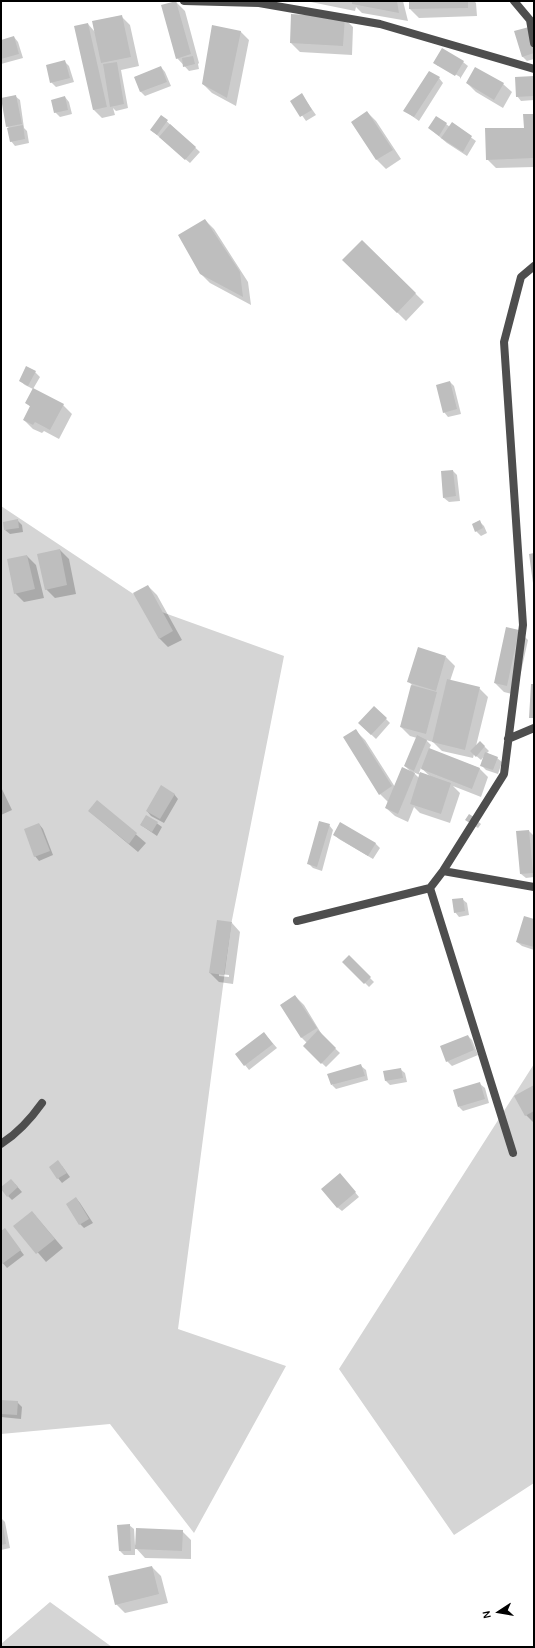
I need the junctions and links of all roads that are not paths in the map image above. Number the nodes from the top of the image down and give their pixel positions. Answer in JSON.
{"nodes":[{"id":1,"x":184,"y":1,"type":"edge"},
{"id":2,"x":514,"y":1,"type":"edge"},
{"id":3,"x":534,"y":43,"type":"edge"},
{"id":4,"x":534,"y":69,"type":"edge"},
{"id":5,"x":534,"y":266,"type":"edge"},
{"id":6,"x":534,"y":728,"type":"edge"},
{"id":7,"x":508,"y":739,"type":"junction"},
{"id":8,"x":443,"y":871,"type":"junction"},
{"id":9,"x":534,"y":887,"type":"edge"},
{"id":10,"x":430,"y":888,"type":"junction"},
{"id":11,"x":297,"y":921,"type":"dead end"},
{"id":12,"x":42,"y":1103,"type":"dead end"},
{"id":13,"x":1,"y":1144,"type":"edge"},
{"id":14,"x":514,"y":1153,"type":"dead end"}],
"edges":[{"from":1,"to":4,"type":"street"},
{"from":2,"to":3,"type":"street"},
{"from":5,"to":7,"type":"street"},
{"from":6,"to":7,"type":"street"},
{"from":7,"to":8,"type":"street"},
{"from":8,"to":9,"type":"street"},
{"from":8,"to":10,"type":"street"},
{"from":10,"to":11,"type":"street"},
{"from":10,"to":14,"type":"street"},
{"from":12,"to":13,"type":"street"}]}
